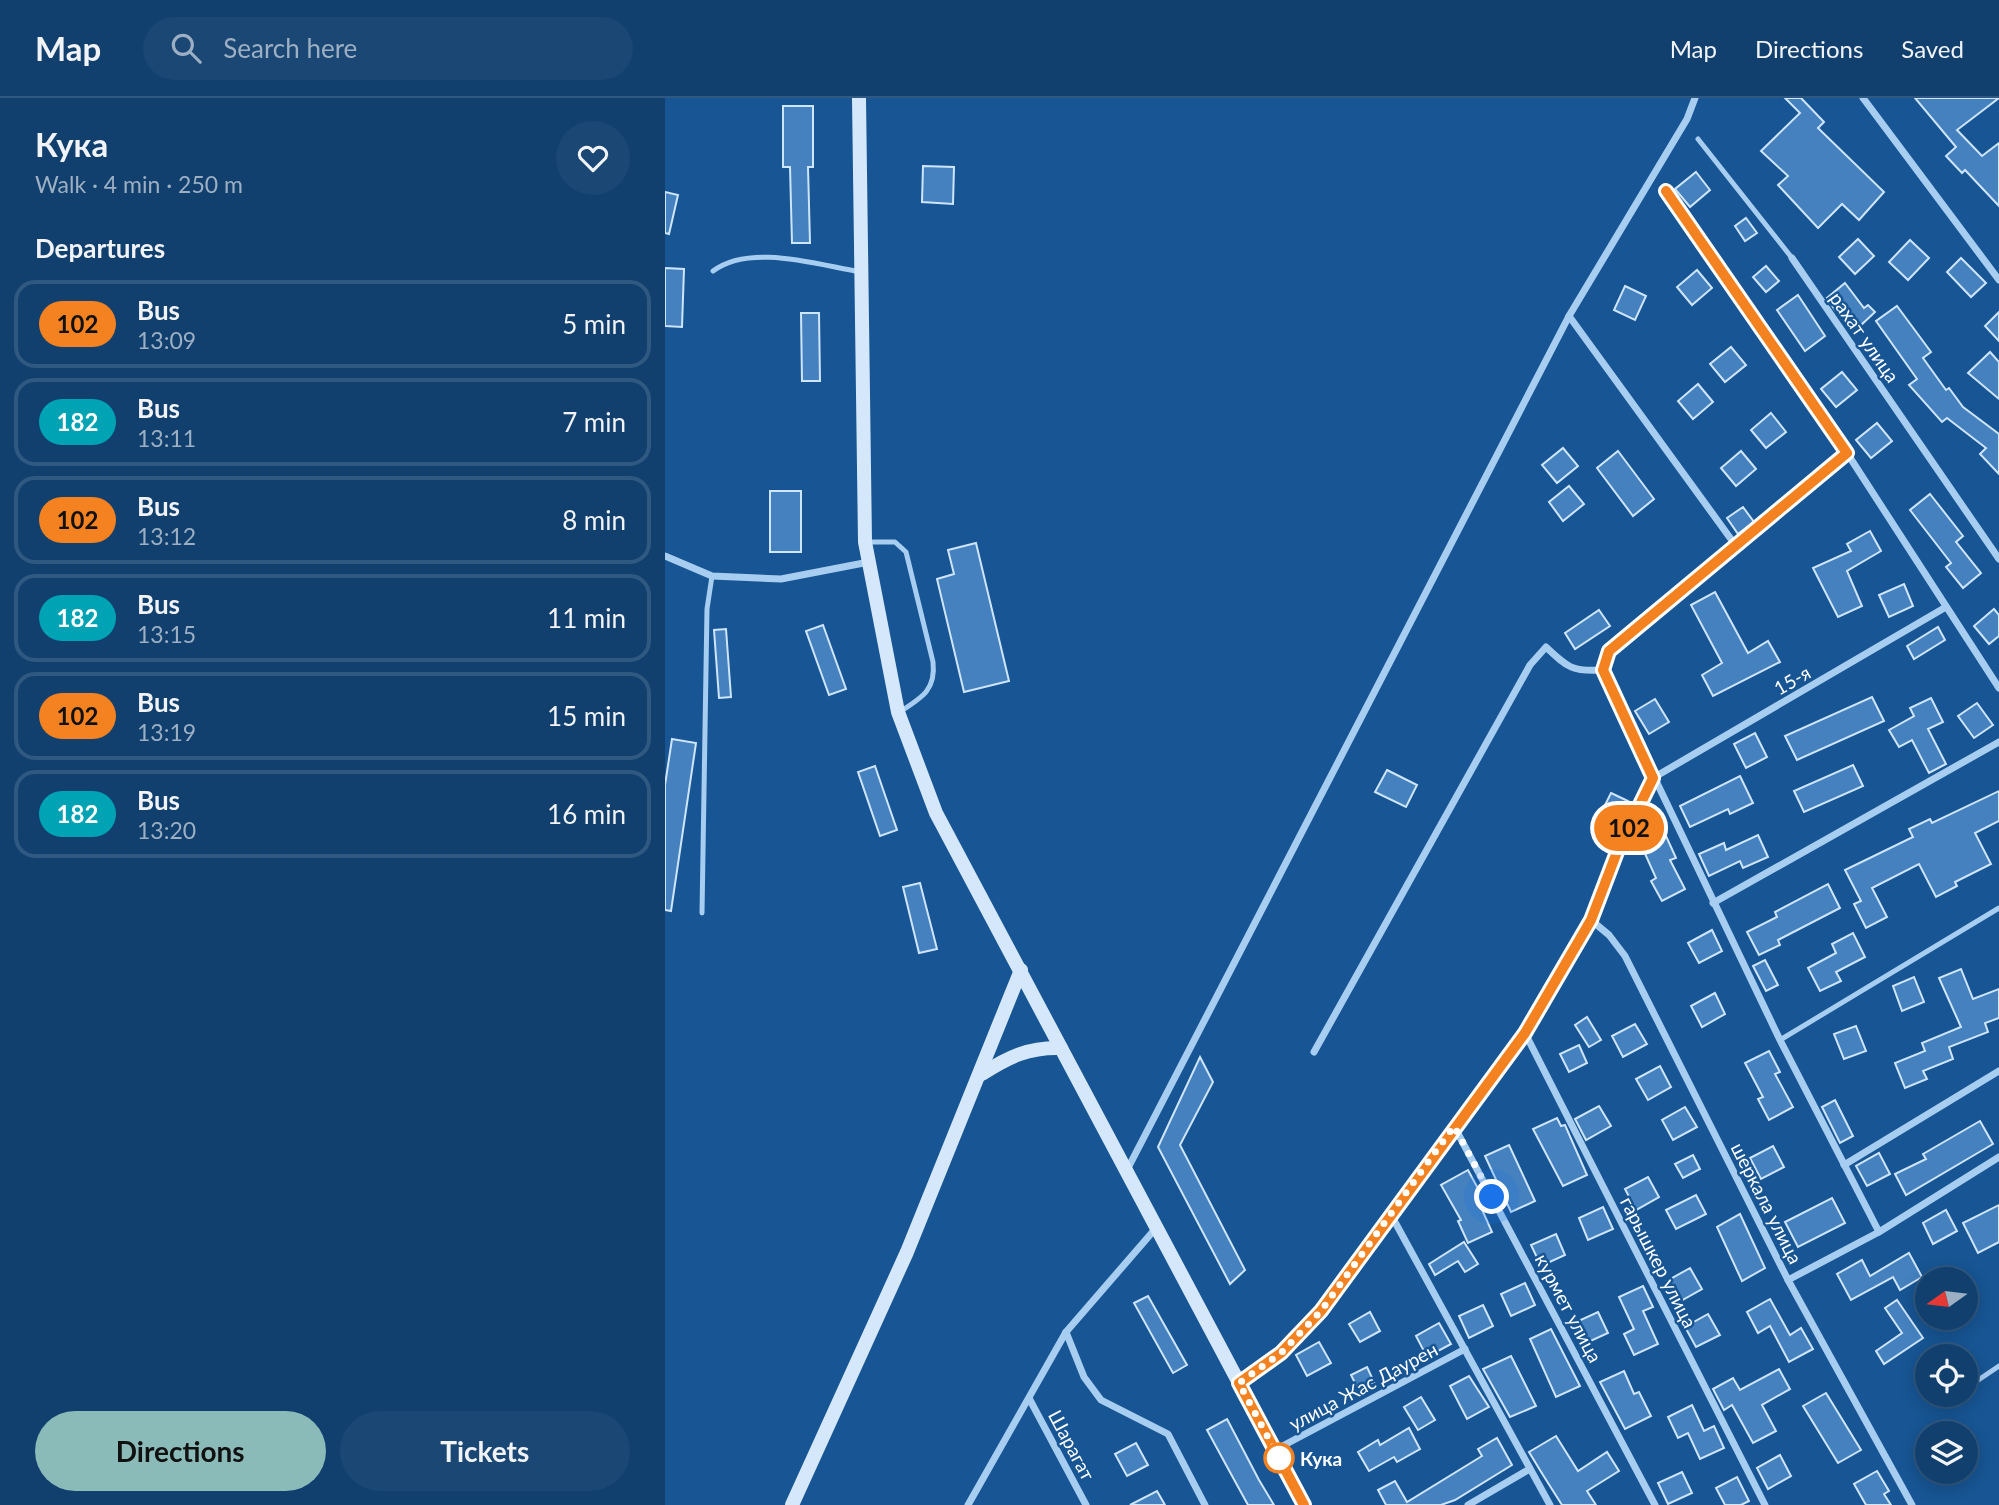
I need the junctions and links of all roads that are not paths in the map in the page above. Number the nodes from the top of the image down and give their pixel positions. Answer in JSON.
{"nodes":[{"id":1,"x":859,"y":98,"type":"edge"},
{"id":2,"x":1695,"y":98,"type":"edge"},
{"id":3,"x":1863,"y":98,"type":"edge"},
{"id":4,"x":1698,"y":139,"type":"dead end"},
{"id":5,"x":1666,"y":191,"type":"dead end"},
{"id":6,"x":1792,"y":258,"type":"joint"},
{"id":7,"x":713,"y":271,"type":"dead end"},
{"id":8,"x":861,"y":272,"type":"junction"},
{"id":9,"x":1999,"y":279,"type":"edge"},
{"id":10,"x":1569,"y":316,"type":"junction"},
{"id":11,"x":1847,"y":453,"type":"junction"},
{"id":12,"x":865,"y":542,"type":"junction"},
{"id":13,"x":1736,"y":546,"type":"junction"},
{"id":14,"x":665,"y":556,"type":"edge"},
{"id":15,"x":1999,"y":559,"type":"edge"},
{"id":16,"x":869,"y":562,"type":"junction"},
{"id":17,"x":712,"y":576,"type":"junction"},
{"id":18,"x":1947,"y":607,"type":"junction"},
{"id":19,"x":1603,"y":670,"type":"junction"},
{"id":20,"x":1999,"y":688,"type":"edge"},
{"id":21,"x":898,"y":712,"type":"junction"},
{"id":22,"x":1999,"y":742,"type":"edge"},
{"id":23,"x":1653,"y":778,"type":"junction"},
{"id":24,"x":1713,"y":902,"type":"junction"},
{"id":25,"x":1999,"y":908,"type":"edge"},
{"id":26,"x":702,"y":913,"type":"dead end"},
{"id":27,"x":1591,"y":920,"type":"junction"},
{"id":28,"x":1021,"y":970,"type":"junction"},
{"id":29,"x":1525,"y":1033,"type":"junction"},
{"id":30,"x":1780,"y":1040,"type":"junction"},
{"id":31,"x":1061,"y":1048,"type":"junction"},
{"id":32,"x":1314,"y":1052,"type":"dead end"},
{"id":33,"x":1999,"y":1071,"type":"edge"},
{"id":34,"x":981,"y":1075,"type":"junction"},
{"id":35,"x":1454,"y":1126,"type":"junction"},
{"id":36,"x":1999,"y":1157,"type":"edge"},
{"id":37,"x":1844,"y":1165,"type":"junction"},
{"id":38,"x":1126,"y":1171,"type":"junction"},
{"id":39,"x":1390,"y":1213,"type":"junction"},
{"id":40,"x":1156,"y":1228,"type":"junction"},
{"id":41,"x":1878,"y":1232,"type":"junction"},
{"id":42,"x":1788,"y":1280,"type":"junction"},
{"id":43,"x":1066,"y":1332,"type":"junction"},
{"id":44,"x":1465,"y":1349,"type":"junction"},
{"id":45,"x":1999,"y":1366,"type":"edge"},
{"id":46,"x":1978,"y":1380,"type":"edge"},
{"id":47,"x":1239,"y":1383,"type":"junction"},
{"id":48,"x":1030,"y":1400,"type":"junction"},
{"id":49,"x":1275,"y":1450,"type":"junction"},
{"id":50,"x":1528,"y":1470,"type":"junction"},
{"id":51,"x":974,"y":1496,"type":"junction"},
{"id":52,"x":792,"y":1505,"type":"edge"},
{"id":53,"x":968,"y":1505,"type":"edge"},
{"id":54,"x":979,"y":1505,"type":"edge"},
{"id":55,"x":1086,"y":1505,"type":"edge"},
{"id":56,"x":1205,"y":1505,"type":"edge"},
{"id":57,"x":1304,"y":1505,"type":"edge"},
{"id":58,"x":1468,"y":1505,"type":"edge"},
{"id":59,"x":1550,"y":1505,"type":"edge"},
{"id":60,"x":1655,"y":1505,"type":"edge"},
{"id":61,"x":1766,"y":1505,"type":"edge"},
{"id":62,"x":1912,"y":1505,"type":"edge"}],
"edges":[{"from":1,"to":8,"type":"main road"},
{"from":2,"to":10,"type":"street"},
{"from":3,"to":9,"type":"street"},
{"from":4,"to":6,"type":"lane","name":"рахат улица"},
{"from":5,"to":11,"type":"street"},
{"from":6,"to":15,"type":"street","name":"рахат улица"},
{"from":7,"to":8,"type":"lane"},
{"from":8,"to":12,"type":"main road"},
{"from":10,"to":13,"type":"street"},
{"from":10,"to":38,"type":"street"},
{"from":11,"to":13,"type":"street"},
{"from":11,"to":18,"type":"street"},
{"from":12,"to":16,"type":"main road"},
{"from":12,"to":21,"type":"lane"},
{"from":13,"to":19,"type":"street"},
{"from":14,"to":17,"type":"street"},
{"from":16,"to":17,"type":"street"},
{"from":16,"to":21,"type":"main road"},
{"from":17,"to":26,"type":"lane"},
{"from":18,"to":20,"type":"street"},
{"from":18,"to":23,"type":"street","name":"15-я"},
{"from":19,"to":23,"type":"street"},
{"from":19,"to":32,"type":"street"},
{"from":21,"to":28,"type":"main road"},
{"from":22,"to":24,"type":"street"},
{"from":23,"to":24,"type":"street"},
{"from":23,"to":27,"type":"street"},
{"from":24,"to":30,"type":"street"},
{"from":25,"to":30,"type":"lane"},
{"from":27,"to":29,"type":"street"},
{"from":27,"to":42,"type":"street","name":"шеркала улица"},
{"from":28,"to":31,"type":"main road"},
{"from":28,"to":34,"type":"main road"},
{"from":29,"to":35,"type":"street"},
{"from":29,"to":61,"type":"street","name":"гарышкер улица"},
{"from":30,"to":37,"type":"street"},
{"from":31,"to":34,"type":"main road"},
{"from":31,"to":38,"type":"main road"},
{"from":33,"to":37,"type":"street"},
{"from":34,"to":52,"type":"main road"},
{"from":35,"to":39,"type":"street"},
{"from":35,"to":60,"type":"street","name":"курмет улица"},
{"from":36,"to":41,"type":"street"},
{"from":37,"to":41,"type":"street"},
{"from":38,"to":40,"type":"main road"},
{"from":39,"to":44,"type":"street"},
{"from":39,"to":47,"type":"street"},
{"from":40,"to":43,"type":"street"},
{"from":40,"to":47,"type":"main road"},
{"from":41,"to":42,"type":"street"},
{"from":42,"to":62,"type":"street","name":"шеркала улица"},
{"from":43,"to":48,"type":"street"},
{"from":43,"to":56,"type":"street"},
{"from":44,"to":49,"type":"street","name":"улица Жас Даурен"},
{"from":44,"to":50,"type":"street"},
{"from":45,"to":46,"type":"lane"},
{"from":47,"to":49,"type":"main road"},
{"from":48,"to":51,"type":"street"},
{"from":48,"to":55,"type":"street","name":"Шарагат"},
{"from":49,"to":57,"type":"main road"},
{"from":50,"to":58,"type":"street"},
{"from":50,"to":59,"type":"street"},
{"from":51,"to":53,"type":"street"},
{"from":51,"to":54,"type":"street"}]}
